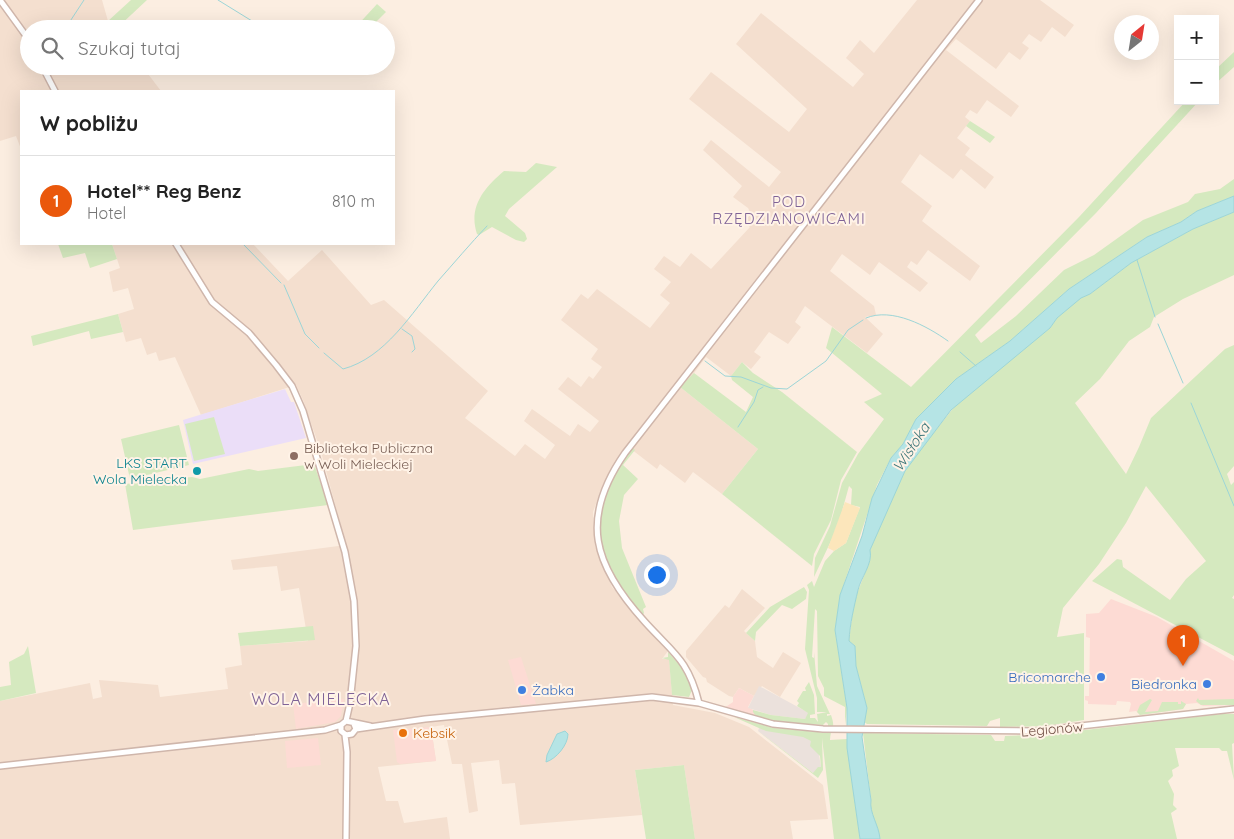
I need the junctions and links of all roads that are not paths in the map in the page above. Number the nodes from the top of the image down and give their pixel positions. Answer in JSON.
{"nodes":[{"id":1,"x":0,"y":0,"type":"edge"},
{"id":2,"x":979,"y":0,"type":"edge"},
{"id":3,"x":20,"y":28,"type":"edge"},
{"id":4,"x":47,"y":75,"type":"edge"},
{"id":5,"x":54,"y":90,"type":"edge"},
{"id":6,"x":177,"y":245,"type":"edge"},
{"id":7,"x":699,"y":702,"type":"junction"},
{"id":8,"x":1234,"y":709,"type":"edge"},
{"id":9,"x":352,"y":724,"type":"junction"},
{"id":10,"x":341,"y":725,"type":"junction"},
{"id":11,"x":325,"y":730,"type":"junction"},
{"id":12,"x":346,"y":734,"type":"junction"},
{"id":13,"x":0,"y":766,"type":"edge"},
{"id":14,"x":346,"y":839,"type":"edge"}],
"edges":[{"from":1,"to":3,"type":"street"},
{"from":2,"to":7,"type":"street"},
{"from":4,"to":5,"type":"street"},
{"from":6,"to":9,"type":"street"},
{"from":7,"to":8,"type":"street","name":"Legionów"},
{"from":7,"to":9,"type":"street","name":"Legionów"},
{"from":9,"to":10,"type":"street"},
{"from":9,"to":12,"type":"street"},
{"from":10,"to":11,"type":"street"},
{"from":10,"to":12,"type":"street"},
{"from":11,"to":12,"type":"street"},
{"from":11,"to":13,"type":"street"},
{"from":12,"to":14,"type":"street"}]}
